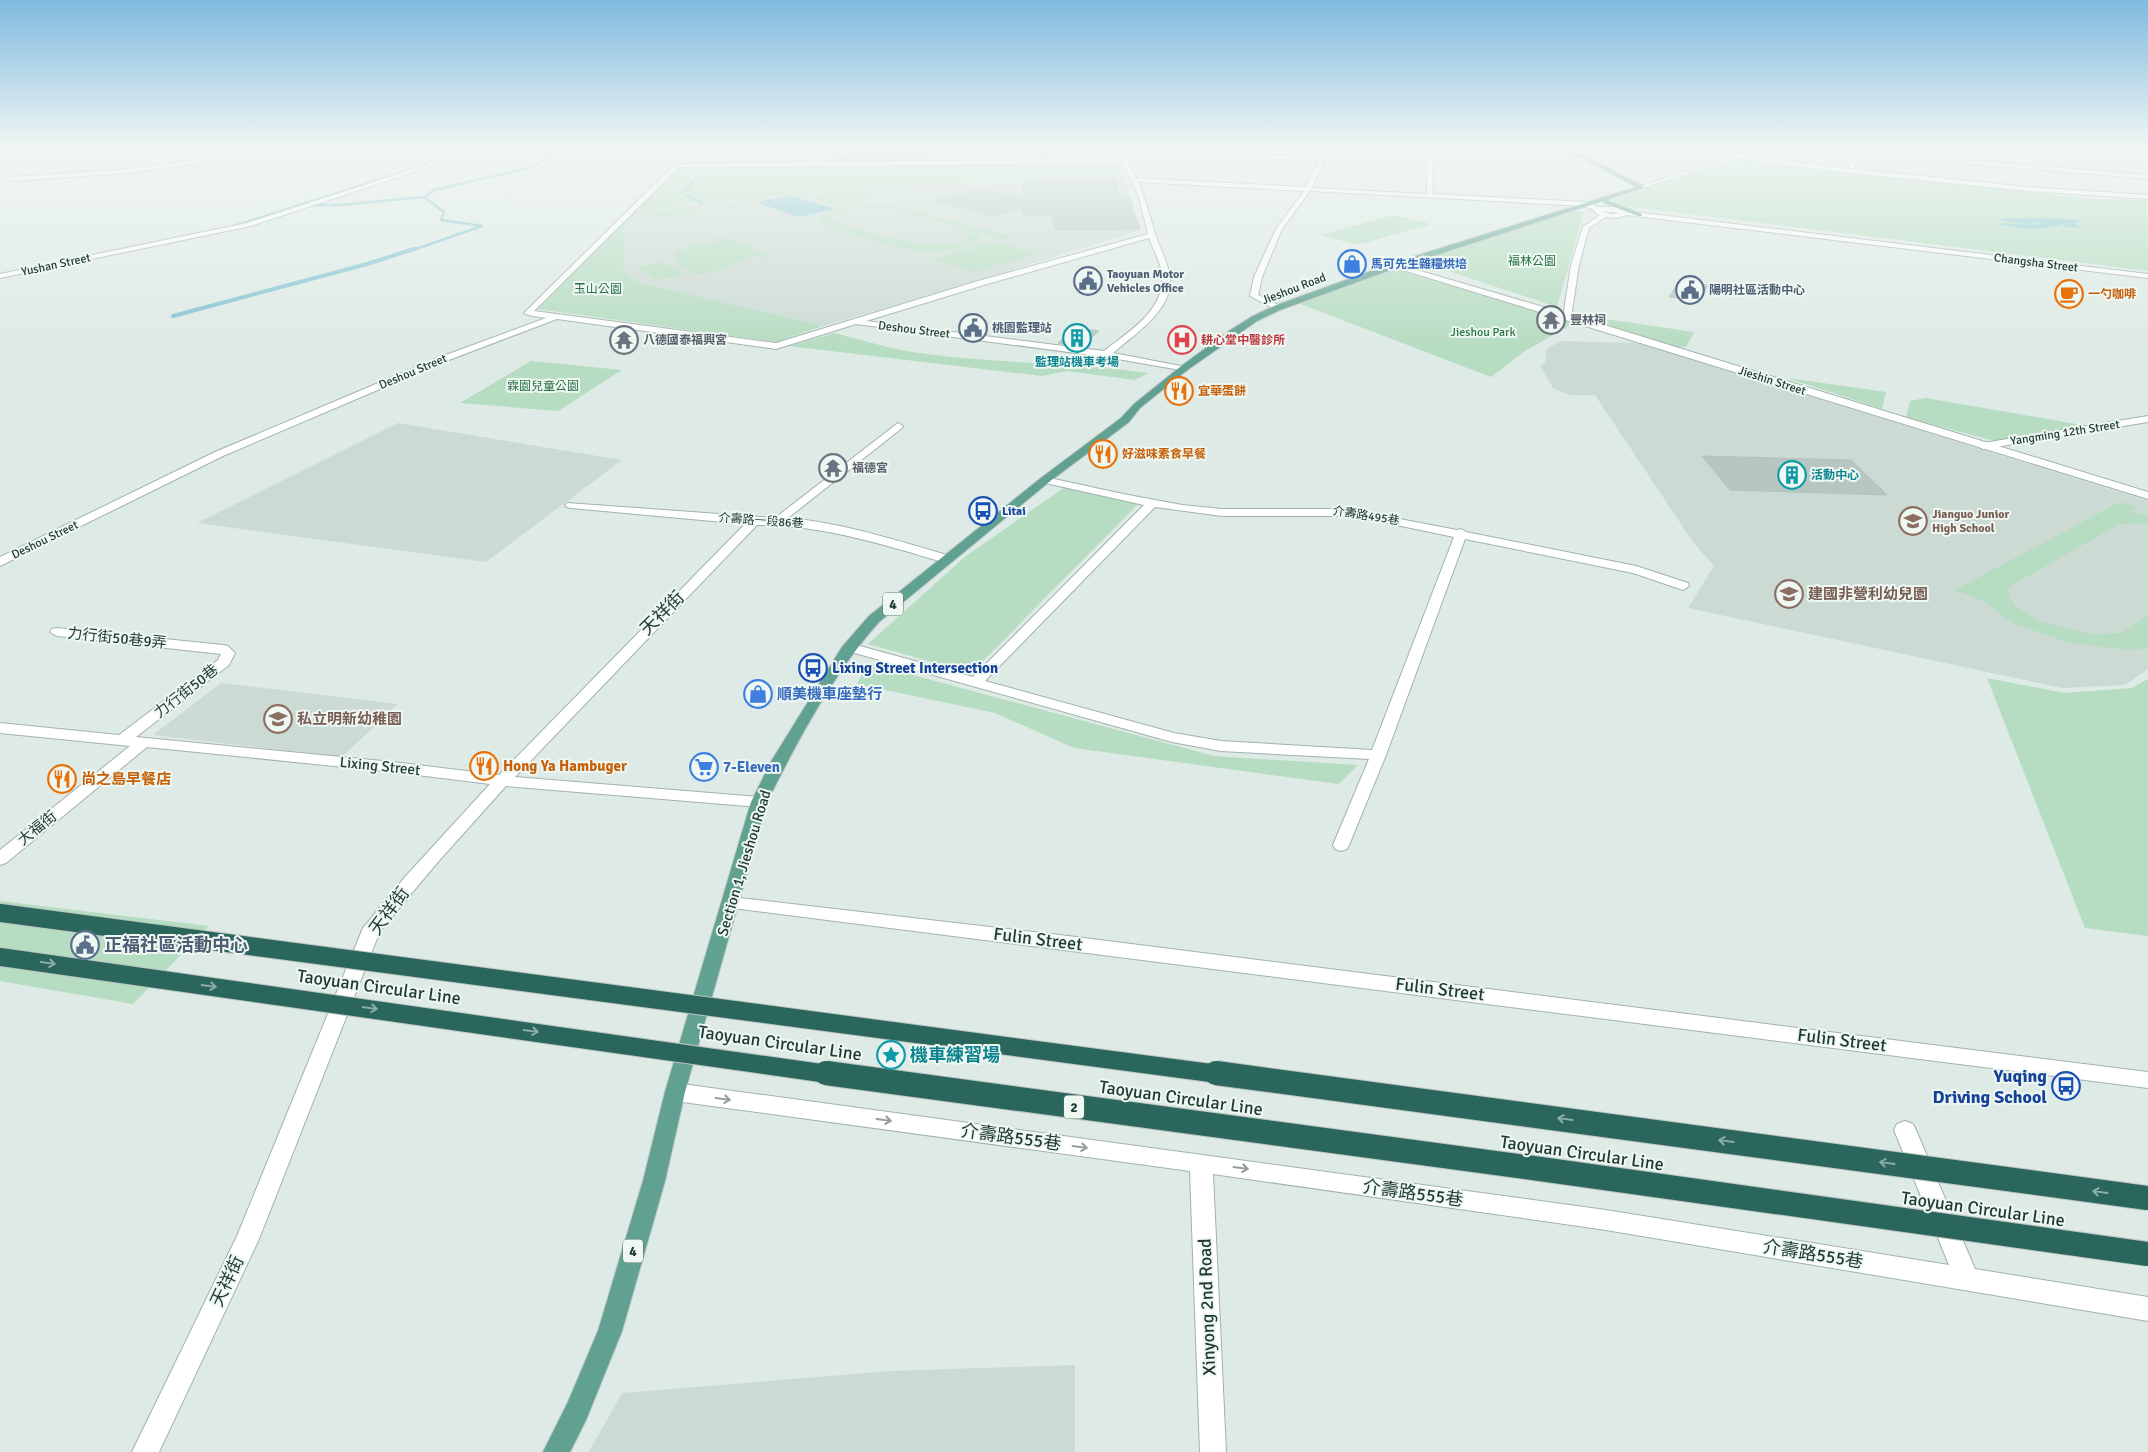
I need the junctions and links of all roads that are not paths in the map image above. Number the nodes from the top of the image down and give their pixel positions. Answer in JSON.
{"nodes":[{"id":1,"x":280,"y":215,"type":"edge"},
{"id":2,"x":626,"y":215,"type":"edge"},
{"id":3,"x":1147,"y":215,"type":"edge"},
{"id":4,"x":1289,"y":215,"type":"edge"},
{"id":5,"x":1552,"y":215,"type":"edge"},
{"id":6,"x":1605,"y":215,"type":"joint"},
{"id":7,"x":1621,"y":215,"type":"edge"},
{"id":8,"x":1640,"y":215,"type":"edge"},
{"id":9,"x":1152,"y":235,"type":"junction"},
{"id":10,"x":1396,"y":265,"type":"junction"},
{"id":11,"x":0,"y":276,"type":"edge"},
{"id":12,"x":2148,"y":276,"type":"edge"},
{"id":13,"x":1277,"y":308,"type":"junction"},
{"id":14,"x":560,"y":316,"type":"junction"},
{"id":15,"x":1569,"y":316,"type":"junction"},
{"id":16,"x":853,"y":322,"type":"junction"},
{"id":17,"x":1106,"y":354,"type":"junction"},
{"id":18,"x":1183,"y":369,"type":"junction"},
{"id":19,"x":1161,"y":386,"type":"joint"},
{"id":20,"x":2148,"y":419,"type":"edge"},
{"id":21,"x":898,"y":426,"type":"dead end"},
{"id":22,"x":1983,"y":446,"type":"junction"},
{"id":23,"x":1045,"y":480,"type":"junction"},
{"id":24,"x":2148,"y":496,"type":"edge"},
{"id":25,"x":1152,"y":504,"type":"junction"},
{"id":26,"x":571,"y":505,"type":"dead end"},
{"id":27,"x":754,"y":521,"type":"junction"},
{"id":28,"x":778,"y":521,"type":"junction"},
{"id":29,"x":1461,"y":533,"type":"junction"},
{"id":30,"x":947,"y":559,"type":"junction"},
{"id":31,"x":0,"y":562,"type":"edge"},
{"id":32,"x":1683,"y":586,"type":"dead end"},
{"id":33,"x":57,"y":632,"type":"dead end"},
{"id":34,"x":177,"y":645,"type":"joint"},
{"id":35,"x":849,"y":646,"type":"junction"},
{"id":36,"x":975,"y":683,"type":"junction"},
{"id":37,"x":0,"y":728,"type":"edge"},
{"id":38,"x":124,"y":740,"type":"junction"},
{"id":39,"x":145,"y":741,"type":"junction"},
{"id":40,"x":1378,"y":755,"type":"junction"},
{"id":41,"x":502,"y":781,"type":"junction"},
{"id":42,"x":759,"y":802,"type":"junction"},
{"id":43,"x":1340,"y":845,"type":"dead end"},
{"id":44,"x":0,"y":859,"type":"edge"},
{"id":45,"x":731,"y":904,"type":"junction"},
{"id":46,"x":0,"y":913,"type":"edge"},
{"id":47,"x":0,"y":957,"type":"edge"},
{"id":48,"x":2148,"y":1080,"type":"edge"},
{"id":49,"x":675,"y":1092,"type":"junction"},
{"id":50,"x":1905,"y":1130,"type":"dead end"},
{"id":51,"x":1201,"y":1163,"type":"junction"},
{"id":52,"x":2148,"y":1198,"type":"edge"},
{"id":53,"x":2148,"y":1254,"type":"edge"},
{"id":54,"x":1967,"y":1280,"type":"junction"},
{"id":55,"x":2148,"y":1309,"type":"edge"},
{"id":56,"x":145,"y":1452,"type":"edge"},
{"id":57,"x":556,"y":1452,"type":"edge"},
{"id":58,"x":1213,"y":1452,"type":"edge"}],
"edges":[{"from":1,"to":11,"type":"street","name":"Yushan Street"},
{"from":2,"to":14,"type":"street"},
{"from":3,"to":9,"type":"street"},
{"from":4,"to":13,"type":"street"},
{"from":5,"to":10,"type":"main road","name":"Jieshou Road","number":"4"},
{"from":6,"to":7,"type":"street","name":"Changsha Street"},
{"from":6,"to":15,"type":"street"},
{"from":8,"to":12,"type":"street","name":"Changsha Street"},
{"from":9,"to":16,"type":"street","name":"Deshou Street"},
{"from":9,"to":17,"type":"street"},
{"from":10,"to":13,"type":"main road","name":"Jieshou Road","number":"4"},
{"from":10,"to":15,"type":"street","name":"Jieshin Street"},
{"from":13,"to":18,"type":"main road","name":"Jieshou Road","number":"4"},
{"from":14,"to":16,"type":"street","name":"Deshou Street"},
{"from":14,"to":31,"type":"street","name":"Deshou Street"},
{"from":15,"to":22,"type":"street","name":"Jieshin Street"},
{"from":16,"to":17,"type":"street","name":"Deshou Street"},
{"from":17,"to":18,"type":"street","name":"Deshou Street"},
{"from":18,"to":19,"type":"main road","name":"Jieshou Road","number":"4"},
{"from":19,"to":23,"type":"main road","name":"Section 1, Jieshou Road","number":"4"},
{"from":20,"to":22,"type":"street","name":"Yangming 12th Street"},
{"from":21,"to":28,"type":"street"},
{"from":22,"to":24,"type":"street","name":"Jieshin Street"},
{"from":23,"to":25,"type":"street","name":"介壽路495巷"},
{"from":23,"to":30,"type":"main road","name":"Section 1, Jieshou Road","number":"4"},
{"from":25,"to":29,"type":"street","name":"介壽路495巷"},
{"from":25,"to":36,"type":"street"},
{"from":26,"to":27,"type":"street","name":"介壽路一段86巷"},
{"from":27,"to":28,"type":"street","name":"介壽路一段86巷"},
{"from":27,"to":41,"type":"street","name":"天祥街"},
{"from":28,"to":30,"type":"street","name":"介壽路一段86巷"},
{"from":29,"to":32,"type":"street","name":"介壽路495巷"},
{"from":29,"to":40,"type":"street"},
{"from":30,"to":35,"type":"main road","name":"Section 1, Jieshou Road","number":"4"},
{"from":33,"to":34,"type":"street","name":"力行街50巷9弄"},
{"from":34,"to":38,"type":"street","name":"力行街50巷"},
{"from":35,"to":36,"type":"street"},
{"from":35,"to":42,"type":"main road","name":"Section 1, Jieshou Road","number":"4"},
{"from":36,"to":40,"type":"street"},
{"from":37,"to":38,"type":"street","name":"Lixing Street"},
{"from":38,"to":39,"type":"street","name":"Lixing Street"},
{"from":39,"to":41,"type":"street","name":"Lixing Street"},
{"from":39,"to":44,"type":"street","name":"大福街"},
{"from":40,"to":43,"type":"street"},
{"from":41,"to":42,"type":"street","name":"Lixing Street"},
{"from":41,"to":56,"type":"street","name":"天祥街"},
{"from":42,"to":45,"type":"main road","name":"Section 1, Jieshou Road","number":"4"},
{"from":45,"to":48,"type":"street","name":"Fulin Street"},
{"from":45,"to":49,"type":"main road","name":"Section 1, Jieshou Road","number":"4"},
{"from":52,"to":46,"type":"highway","name":"Taoyuan Circular Line","one_way":true,"bridge":true},
{"from":47,"to":53,"type":"highway","name":"Taoyuan Circular Line","number":"2","one_way":true,"bridge":true},
{"from":49,"to":51,"type":"street","name":"介壽路555巷","one_way":true},
{"from":49,"to":57,"type":"main road","name":"Section 1, Jieshou Road","number":"4"},
{"from":50,"to":54,"type":"street"},
{"from":51,"to":54,"type":"street","name":"介壽路555巷","one_way":true},
{"from":51,"to":58,"type":"street","name":"Xinyong 2nd Road"},
{"from":54,"to":55,"type":"street","name":"介壽路555巷"}]}
